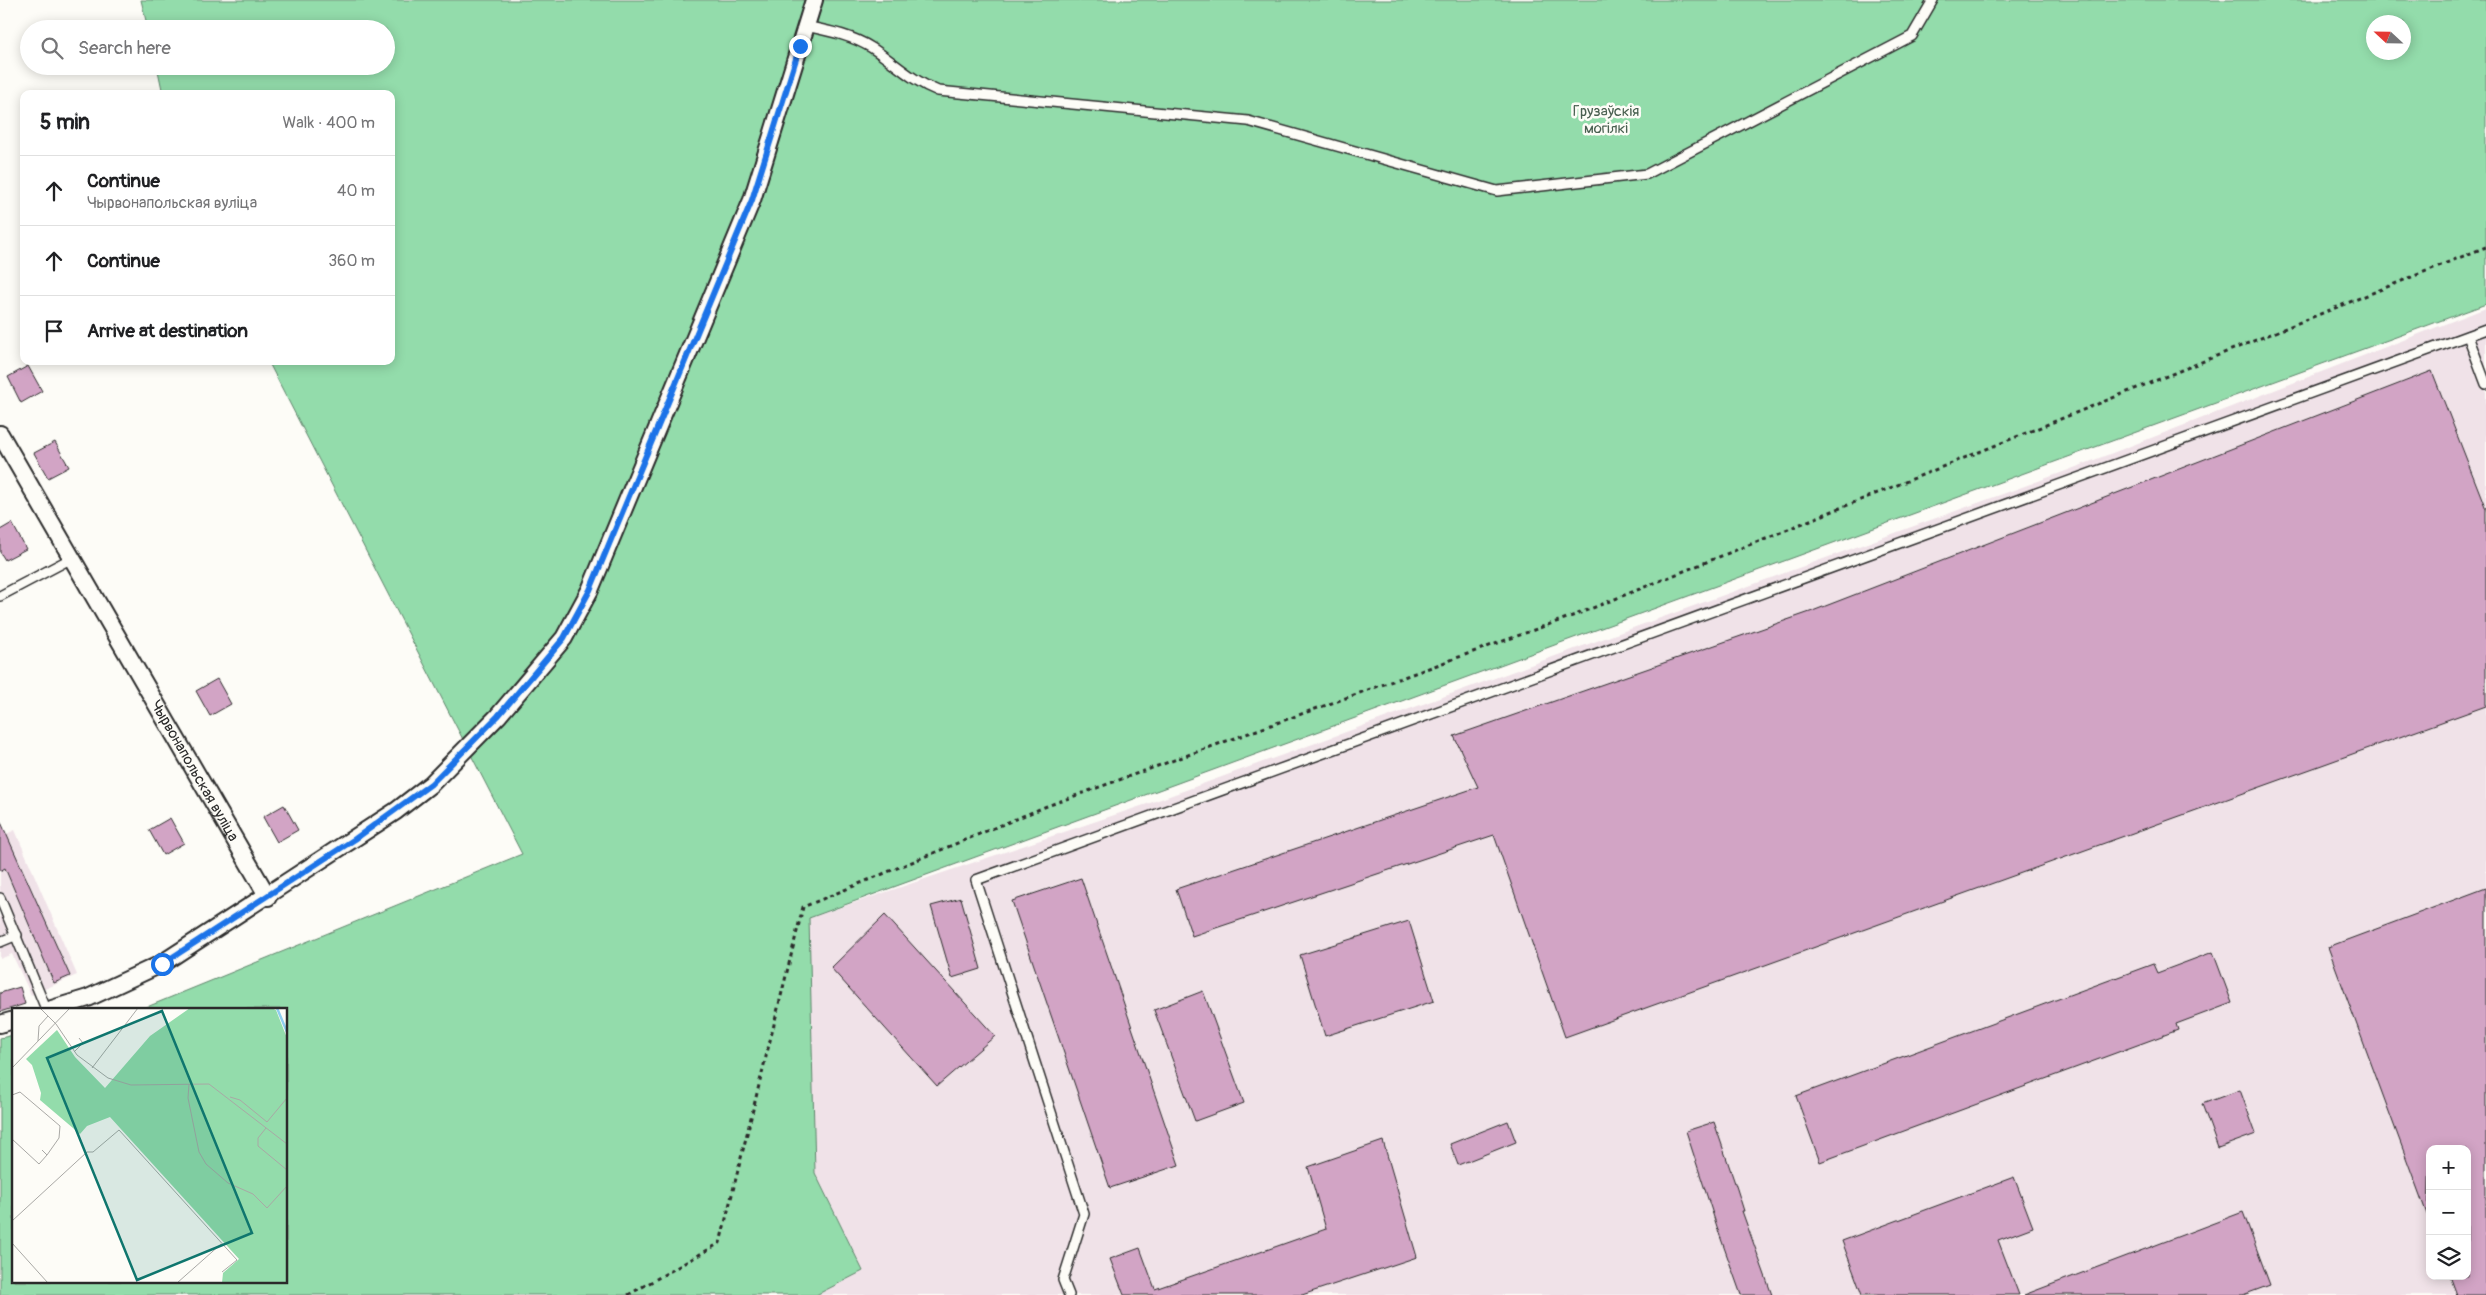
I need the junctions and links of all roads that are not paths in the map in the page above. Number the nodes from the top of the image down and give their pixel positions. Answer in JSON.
{"nodes":[{"id":1,"x":814,"y":0,"type":"edge"},
{"id":2,"x":1933,"y":0,"type":"edge"},
{"id":3,"x":805,"y":26,"type":"junction"},
{"id":4,"x":2486,"y":329,"type":"edge"},
{"id":5,"x":2468,"y":336,"type":"junction"},
{"id":6,"x":2486,"y":384,"type":"edge"},
{"id":7,"x":0,"y":434,"type":"edge"},
{"id":8,"x":72,"y":558,"type":"junction"},
{"id":9,"x":0,"y":596,"type":"edge"},
{"id":10,"x":268,"y":897,"type":"junction"},
{"id":11,"x":0,"y":898,"type":"edge"},
{"id":12,"x":17,"y":935,"type":"junction"},
{"id":13,"x":0,"y":942,"type":"edge"},
{"id":14,"x":46,"y":1008,"type":"edge"},
{"id":15,"x":55,"y":1008,"type":"edge"},
{"id":16,"x":1069,"y":1295,"type":"edge"}],
"edges":[{"from":1,"to":3,"type":"street"},
{"from":2,"to":3,"type":"lane"},
{"from":3,"to":10,"type":"street"},
{"from":4,"to":5,"type":"lane"},
{"from":5,"to":6,"type":"lane"},
{"from":5,"to":16,"type":"lane"},
{"from":7,"to":8,"type":"street","name":"Чырвонапольская вуліца"},
{"from":8,"to":9,"type":"lane"},
{"from":8,"to":10,"type":"street","name":"Чырвонапольская вуліца"},
{"from":10,"to":15,"type":"street"},
{"from":11,"to":12,"type":"lane"},
{"from":12,"to":13,"type":"lane"},
{"from":12,"to":14,"type":"lane"}]}
